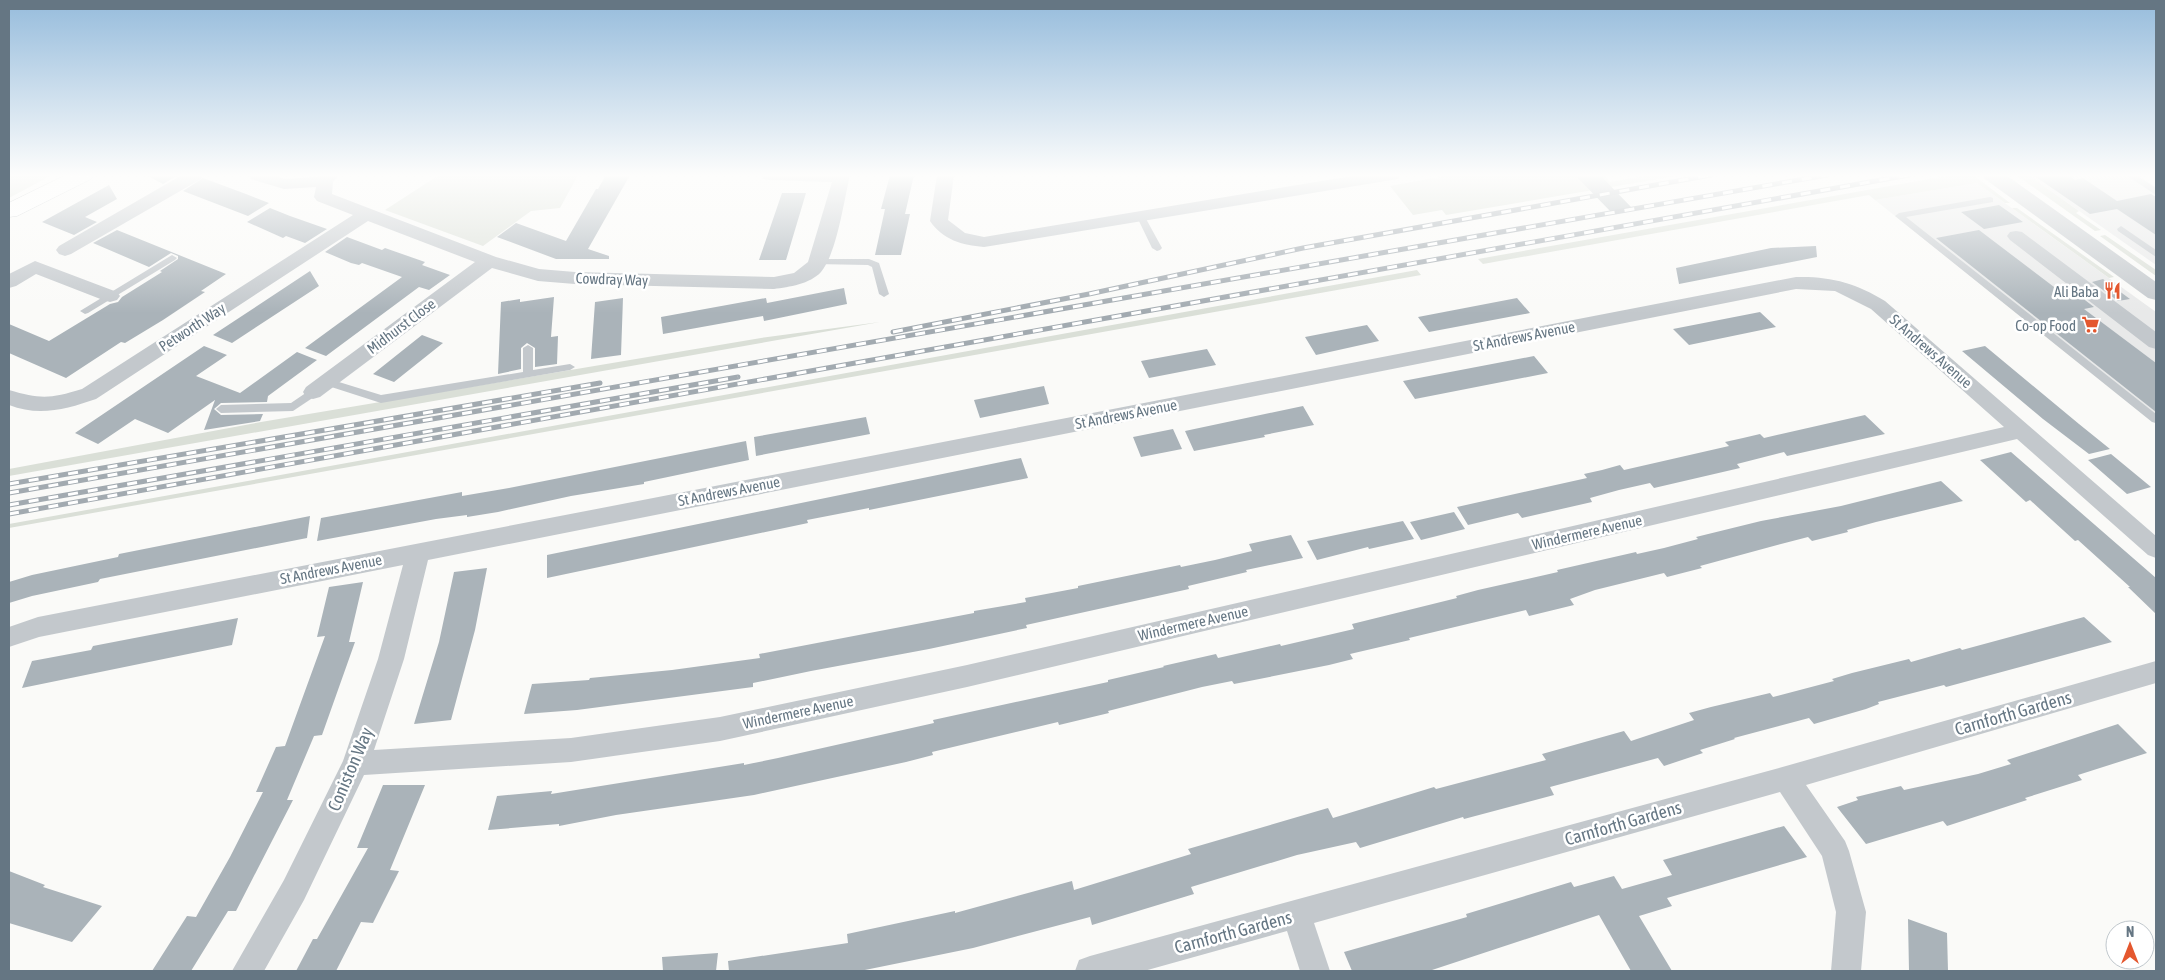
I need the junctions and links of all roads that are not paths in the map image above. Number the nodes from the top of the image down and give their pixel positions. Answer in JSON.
{"nodes":[{"id":1,"x":116,"y":221,"type":"edge"},
{"id":2,"x":356,"y":221,"type":"edge"},
{"id":3,"x":384,"y":221,"type":"edge"},
{"id":4,"x":830,"y":221,"type":"edge"},
{"id":5,"x":939,"y":221,"type":"edge"},
{"id":6,"x":1123,"y":221,"type":"edge"},
{"id":7,"x":1142,"y":221,"type":"edge"},
{"id":8,"x":1905,"y":221,"type":"edge"},
{"id":9,"x":2055,"y":221,"type":"edge"},
{"id":10,"x":2121,"y":230,"type":"dead end"},
{"id":11,"x":2016,"y":236,"type":"dead end"},
{"id":12,"x":1157,"y":248,"type":"dead end"},
{"id":13,"x":65,"y":250,"type":"dead end"},
{"id":14,"x":2156,"y":254,"type":"edge"},
{"id":15,"x":172,"y":258,"type":"dead end"},
{"id":16,"x":489,"y":260,"type":"junction"},
{"id":17,"x":818,"y":262,"type":"junction"},
{"id":18,"x":9,"y":282,"type":"edge"},
{"id":19,"x":2156,"y":292,"type":"edge"},
{"id":20,"x":884,"y":294,"type":"dead end"},
{"id":21,"x":110,"y":296,"type":"junction"},
{"id":22,"x":85,"y":311,"type":"dead end"},
{"id":23,"x":2156,"y":342,"type":"edge"},
{"id":24,"x":528,"y":348,"type":"dead end"},
{"id":25,"x":570,"y":367,"type":"dead end"},
{"id":26,"x":528,"y":374,"type":"junction"},
{"id":27,"x":319,"y":387,"type":"junction"},
{"id":28,"x":9,"y":397,"type":"edge"},
{"id":29,"x":221,"y":409,"type":"dead end"},
{"id":30,"x":2156,"y":419,"type":"edge"},
{"id":31,"x":2021,"y":431,"type":"junction"},
{"id":32,"x":2156,"y":549,"type":"edge"},
{"id":33,"x":418,"y":552,"type":"junction"},
{"id":34,"x":9,"y":637,"type":"edge"},
{"id":35,"x":2156,"y":672,"type":"edge"},
{"id":36,"x":356,"y":763,"type":"junction"},
{"id":37,"x":1786,"y":778,"type":"junction"},
{"id":38,"x":1296,"y":914,"type":"junction"},
{"id":39,"x":247,"y":971,"type":"edge"},
{"id":40,"x":1090,"y":971,"type":"edge"},
{"id":41,"x":1314,"y":971,"type":"edge"},
{"id":42,"x":1846,"y":971,"type":"edge"}],
"edges":[{"from":1,"to":13,"type":"street"},
{"from":2,"to":28,"type":"street","name":"Petworth Way"},
{"from":3,"to":16,"type":"street","name":"Cowdray Way"},
{"from":4,"to":17,"type":"street"},
{"from":5,"to":6,"type":"street"},
{"from":7,"to":12,"type":"lane"},
{"from":8,"to":30,"type":"lane"},
{"from":9,"to":19,"type":"street"},
{"from":10,"to":14,"type":"lane"},
{"from":11,"to":23,"type":"street"},
{"from":15,"to":21,"type":"lane"},
{"from":16,"to":17,"type":"street","name":"Cowdray Way"},
{"from":16,"to":27,"type":"street","name":"Midhurst Close"},
{"from":17,"to":20,"type":"lane"},
{"from":18,"to":21,"type":"street"},
{"from":21,"to":22,"type":"lane"},
{"from":24,"to":26,"type":"lane"},
{"from":25,"to":26,"type":"lane"},
{"from":26,"to":27,"type":"lane"},
{"from":27,"to":29,"type":"lane"},
{"from":31,"to":32,"type":"street","name":"St Andrews Avenue"},
{"from":31,"to":33,"type":"street","name":"St Andrews Avenue"},
{"from":31,"to":36,"type":"street","name":"Windermere Avenue"},
{"from":33,"to":34,"type":"street","name":"St Andrews Avenue"},
{"from":33,"to":36,"type":"street","name":"Coniston Way"},
{"from":35,"to":37,"type":"street","name":"Carnforth Gardens"},
{"from":36,"to":39,"type":"street","name":"Coniston Way"},
{"from":37,"to":38,"type":"street","name":"Carnforth Gardens"},
{"from":37,"to":42,"type":"street"},
{"from":38,"to":40,"type":"street","name":"Carnforth Gardens"},
{"from":38,"to":41,"type":"street"}]}
